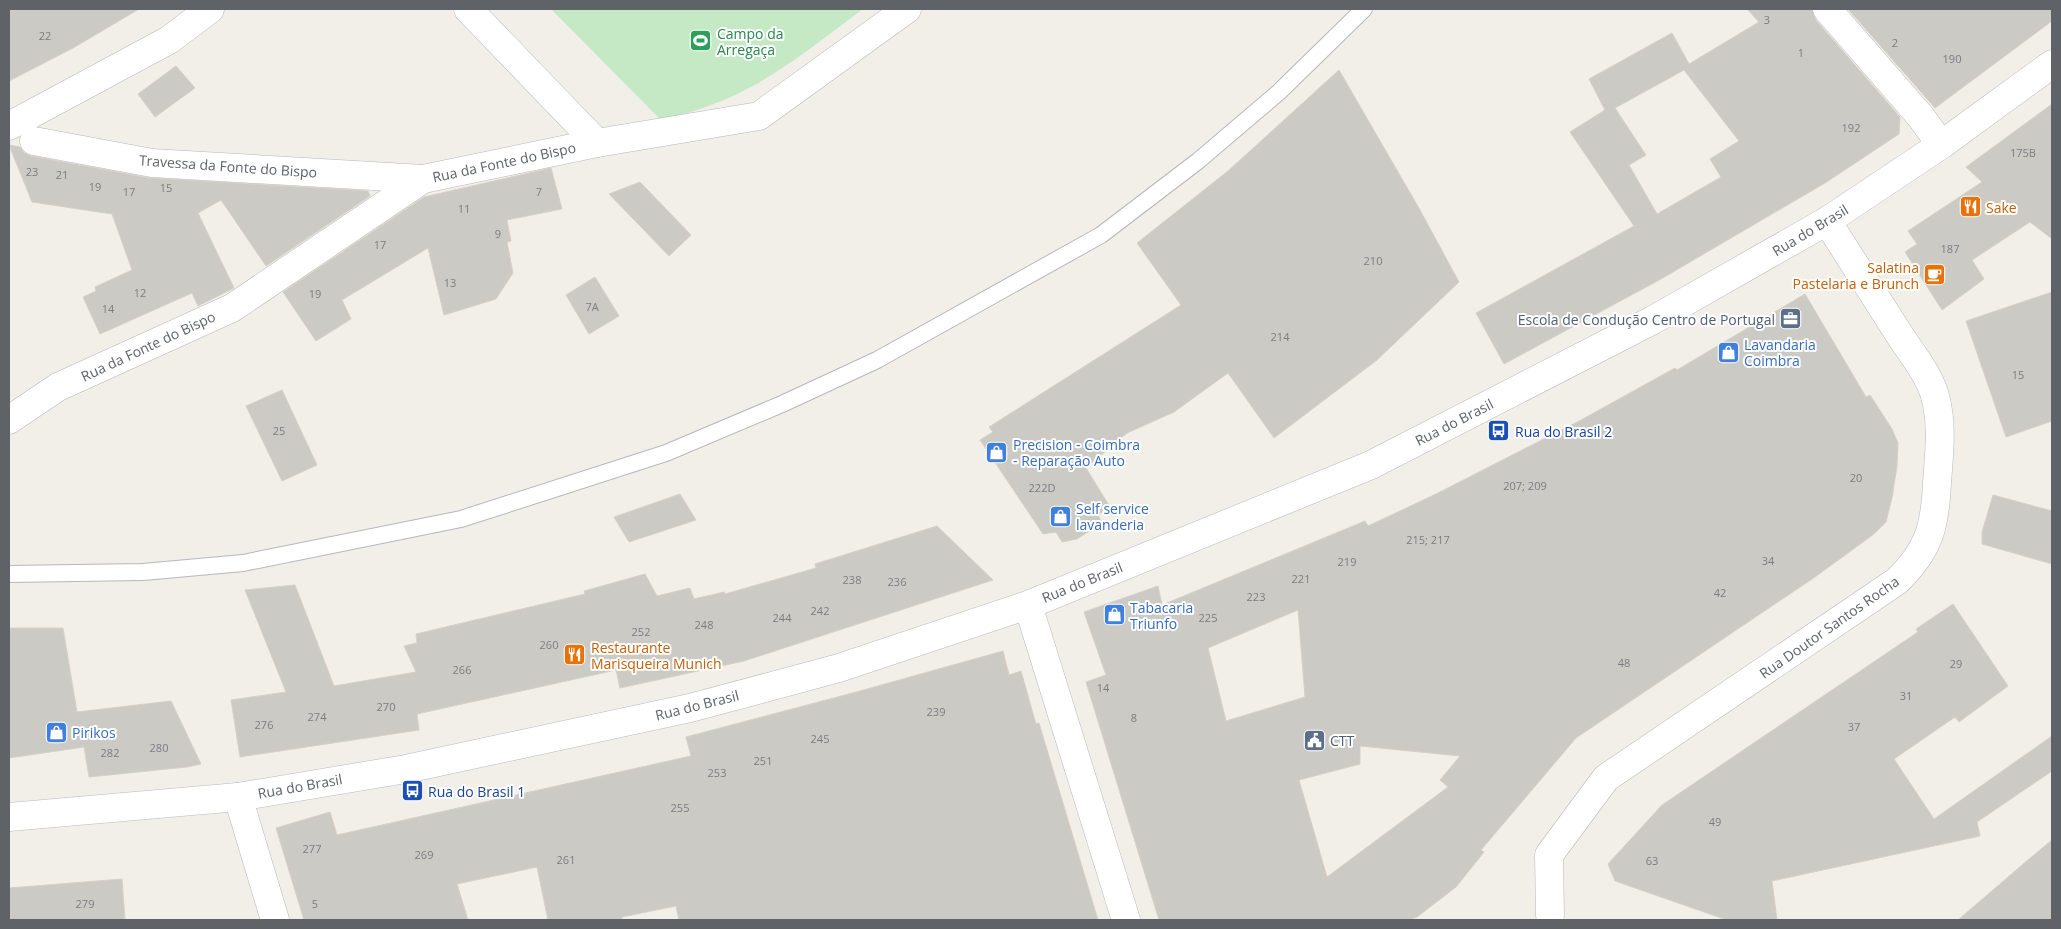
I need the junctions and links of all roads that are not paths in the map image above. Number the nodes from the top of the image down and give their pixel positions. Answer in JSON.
{"nodes":[{"id":1,"x":210,"y":9,"type":"edge"},
{"id":2,"x":468,"y":9,"type":"edge"},
{"id":3,"x":908,"y":9,"type":"edge"},
{"id":4,"x":1364,"y":9,"type":"edge"},
{"id":5,"x":1827,"y":9,"type":"edge"},
{"id":6,"x":2052,"y":64,"type":"edge"},
{"id":7,"x":9,"y":126,"type":"edge"},
{"id":8,"x":34,"y":141,"type":"dead end"},
{"id":9,"x":597,"y":143,"type":"junction"},
{"id":10,"x":1941,"y":145,"type":"junction"},
{"id":11,"x":423,"y":179,"type":"junction"},
{"id":12,"x":1827,"y":221,"type":"junction"},
{"id":13,"x":9,"y":420,"type":"edge"},
{"id":14,"x":9,"y":574,"type":"edge"},
{"id":15,"x":1028,"y":605,"type":"junction"},
{"id":16,"x":238,"y":797,"type":"junction"},
{"id":17,"x":9,"y":817,"type":"edge"},
{"id":18,"x":1552,"y":919,"type":"edge"},
{"id":19,"x":275,"y":920,"type":"edge"},
{"id":20,"x":1126,"y":920,"type":"edge"}],
"edges":[{"from":1,"to":7,"type":"street"},
{"from":2,"to":9,"type":"street"},
{"from":3,"to":9,"type":"street","name":"Rua da Fonte do Bispo"},
{"from":4,"to":14,"type":"lane"},
{"from":5,"to":10,"type":"street"},
{"from":6,"to":10,"type":"street","name":"Rua do Brasil"},
{"from":8,"to":11,"type":"street","name":"Travessa da Fonte do Bispo"},
{"from":9,"to":11,"type":"street","name":"Rua da Fonte do Bispo"},
{"from":10,"to":12,"type":"street","name":"Rua do Brasil"},
{"from":11,"to":13,"type":"street","name":"Rua da Fonte do Bispo"},
{"from":12,"to":15,"type":"street","name":"Rua do Brasil"},
{"from":12,"to":18,"type":"street","name":"Rua Doutor Santos Rocha"},
{"from":15,"to":16,"type":"street","name":"Rua do Brasil"},
{"from":15,"to":20,"type":"street"},
{"from":16,"to":17,"type":"street","name":"Rua do Brasil"},
{"from":16,"to":19,"type":"street"}]}
